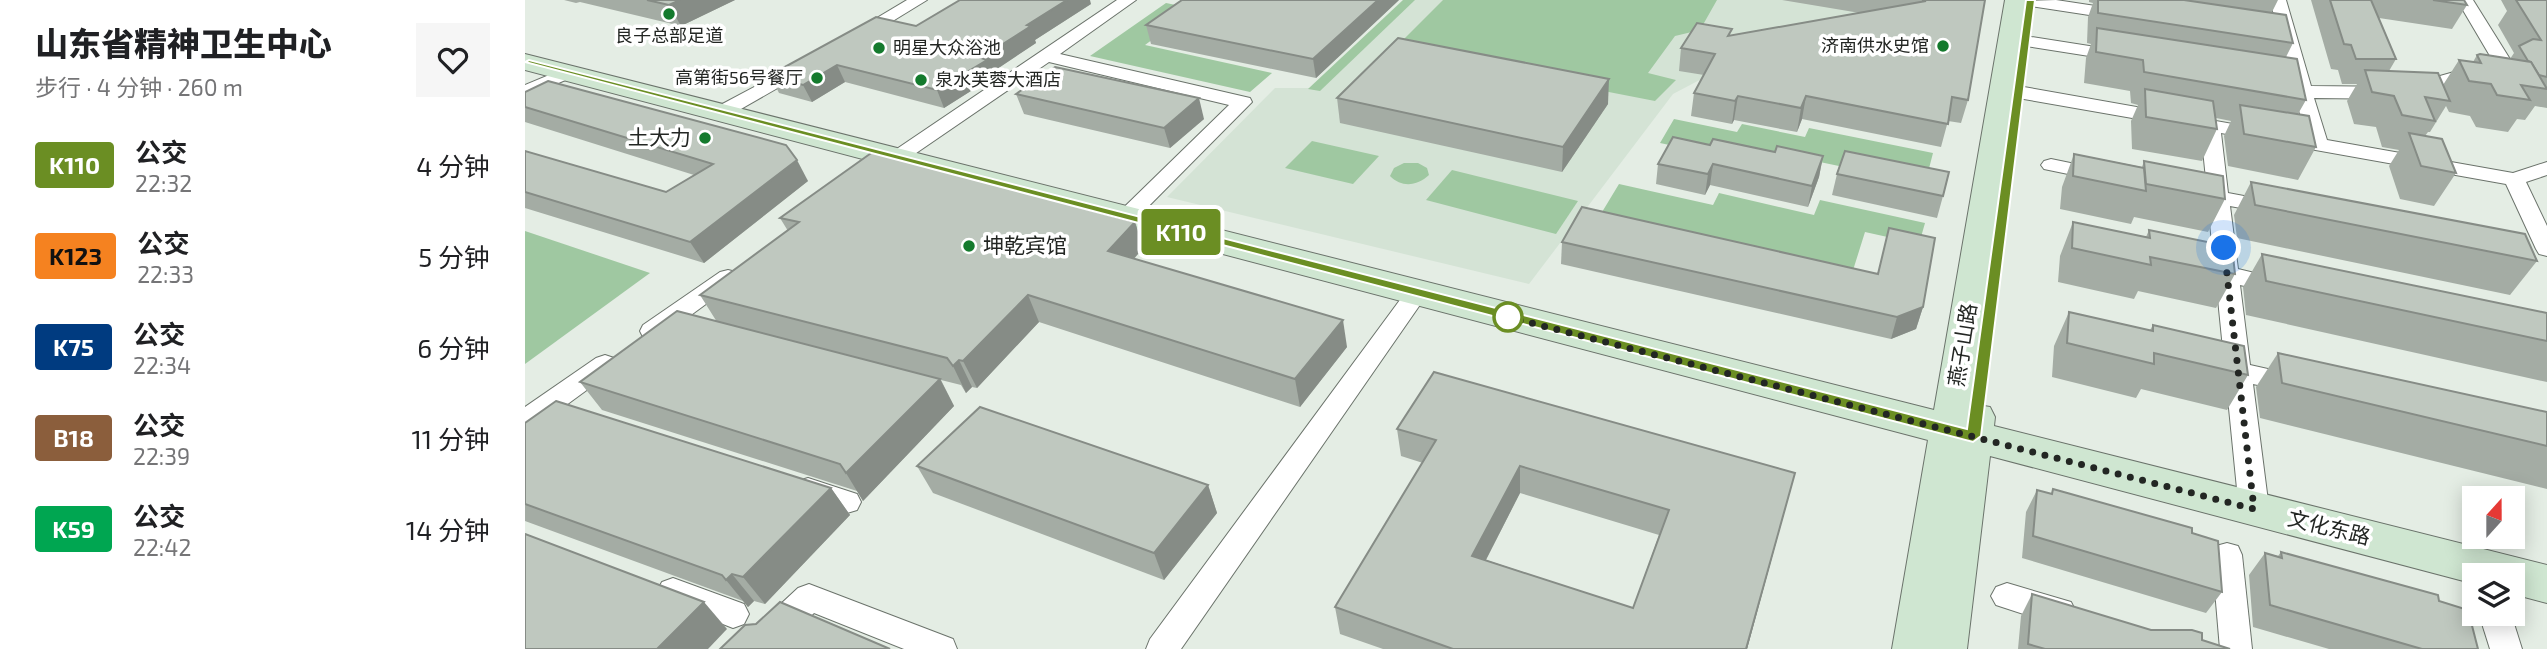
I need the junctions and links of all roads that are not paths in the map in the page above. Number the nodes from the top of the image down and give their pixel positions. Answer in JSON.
{"nodes":[{"id":1,"x":919,"y":0,"type":"edge"},
{"id":2,"x":1128,"y":0,"type":"edge"},
{"id":3,"x":2026,"y":0,"type":"edge"},
{"id":4,"x":2275,"y":4,"type":"edge"},
{"id":5,"x":2467,"y":4,"type":"edge"},
{"id":6,"x":2445,"y":5,"type":"edge"},
{"id":7,"x":2139,"y":17,"type":"edge"},
{"id":8,"x":2025,"y":41,"type":"junction"},
{"id":9,"x":839,"y":46,"type":"edge"},
{"id":10,"x":1045,"y":56,"type":"junction"},
{"id":11,"x":2136,"y":58,"type":"edge"},
{"id":12,"x":815,"y":59,"type":"edge"},
{"id":13,"x":525,"y":62,"type":"edge"},
{"id":14,"x":566,"y":73,"type":"junction"},
{"id":15,"x":2297,"y":87,"type":"junction"},
{"id":16,"x":525,"y":92,"type":"edge"},
{"id":17,"x":2018,"y":92,"type":"junction"},
{"id":18,"x":720,"y":113,"type":"junction"},
{"id":19,"x":2210,"y":126,"type":"junction"},
{"id":20,"x":2318,"y":144,"type":"junction"},
{"id":21,"x":895,"y":158,"type":"junction"},
{"id":22,"x":2051,"y":165,"type":"dead end"},
{"id":23,"x":2547,"y":168,"type":"edge"},
{"id":24,"x":865,"y":179,"type":"edge"},
{"id":25,"x":2514,"y":179,"type":"junction"},
{"id":26,"x":2128,"y":180,"type":"edge"},
{"id":27,"x":2167,"y":187,"type":"edge"},
{"id":28,"x":2218,"y":197,"type":"junction"},
{"id":29,"x":2300,"y":213,"type":"edge"},
{"id":30,"x":1124,"y":218,"type":"junction"},
{"id":31,"x":2547,"y":249,"type":"edge"},
{"id":32,"x":2174,"y":263,"type":"edge"},
{"id":33,"x":744,"y":265,"type":"edge"},
{"id":34,"x":2227,"y":274,"type":"junction"},
{"id":35,"x":2309,"y":292,"type":"edge"},
{"id":36,"x":1416,"y":293,"type":"junction"},
{"id":37,"x":668,"y":320,"type":"junction"},
{"id":38,"x":695,"y":327,"type":"edge"},
{"id":39,"x":2187,"y":360,"type":"edge"},
{"id":40,"x":2238,"y":372,"type":"junction"},
{"id":41,"x":2319,"y":390,"type":"edge"},
{"id":42,"x":525,"y":421,"type":"edge"},
{"id":43,"x":1962,"y":433,"type":"junction"},
{"id":44,"x":782,"y":481,"type":"edge"},
{"id":45,"x":847,"y":502,"type":"dead end"},
{"id":46,"x":2254,"y":509,"type":"junction"},
{"id":47,"x":2227,"y":555,"type":"dead end"},
{"id":48,"x":2462,"y":566,"type":"edge"},
{"id":49,"x":642,"y":579,"type":"edge"},
{"id":50,"x":2525,"y":580,"type":"edge"},
{"id":51,"x":2547,"y":584,"type":"edge"},
{"id":52,"x":2007,"y":596,"type":"dead end"},
{"id":53,"x":733,"y":614,"type":"dead end"},
{"id":54,"x":2083,"y":619,"type":"edge"},
{"id":55,"x":2499,"y":626,"type":"edge"},
{"id":56,"x":755,"y":649,"type":"edge"},
{"id":57,"x":941,"y":649,"type":"edge"},
{"id":58,"x":1162,"y":649,"type":"edge"},
{"id":59,"x":1915,"y":649,"type":"edge"},
{"id":60,"x":1944,"y":649,"type":"edge"},
{"id":61,"x":2236,"y":649,"type":"edge"},
{"id":62,"x":2506,"y":649,"type":"edge"}],
"edges":[{"from":1,"to":9,"type":"street"},
{"from":2,"to":10,"type":"street"},
{"from":3,"to":7,"type":"street"},
{"from":3,"to":8,"type":"street","name":"燕子山路"},
{"from":3,"to":43,"type":"street","name":"燕子山路"},
{"from":4,"to":15,"type":"street"},
{"from":5,"to":6,"type":"street"},
{"from":5,"to":15,"type":"street"},
{"from":8,"to":11,"type":"street"},
{"from":8,"to":17,"type":"street","name":"燕子山路"},
{"from":10,"to":21,"type":"street"},
{"from":10,"to":30,"type":"street"},
{"from":12,"to":18,"type":"street"},
{"from":13,"to":14,"type":"street","name":"文化东路"},
{"from":14,"to":16,"type":"street"},
{"from":14,"to":18,"type":"street","name":"文化东路"},
{"from":15,"to":20,"type":"street"},
{"from":17,"to":19,"type":"street"},
{"from":17,"to":43,"type":"street","name":"燕子山路"},
{"from":18,"to":21,"type":"street","name":"文化东路"},
{"from":19,"to":20,"type":"street"},
{"from":19,"to":28,"type":"street"},
{"from":20,"to":25,"type":"street"},
{"from":21,"to":24,"type":"street"},
{"from":21,"to":30,"type":"street","name":"文化东路"},
{"from":22,"to":26,"type":"street"},
{"from":23,"to":25,"type":"street"},
{"from":25,"to":31,"type":"street"},
{"from":27,"to":28,"type":"street"},
{"from":28,"to":29,"type":"street"},
{"from":28,"to":34,"type":"street"},
{"from":30,"to":36,"type":"street","name":"文化东路"},
{"from":32,"to":34,"type":"street"},
{"from":33,"to":37,"type":"street"},
{"from":34,"to":35,"type":"street"},
{"from":34,"to":40,"type":"street"},
{"from":36,"to":43,"type":"street","name":"文化东路"},
{"from":36,"to":58,"type":"street"},
{"from":37,"to":38,"type":"street"},
{"from":37,"to":42,"type":"street"},
{"from":39,"to":40,"type":"street"},
{"from":40,"to":41,"type":"street"},
{"from":40,"to":46,"type":"street"},
{"from":43,"to":46,"type":"street","name":"文化东路"},
{"from":43,"to":59,"type":"street","name":"燕子山路"},
{"from":43,"to":60,"type":"street","name":"燕子山路"},
{"from":44,"to":45,"type":"street"},
{"from":46,"to":48,"type":"street","name":"文化东路"},
{"from":47,"to":61,"type":"street"},
{"from":49,"to":53,"type":"street"},
{"from":50,"to":51,"type":"street","name":"文化东路"},
{"from":52,"to":54,"type":"street"},
{"from":55,"to":62,"type":"street"},
{"from":56,"to":57,"type":"street"}]}
